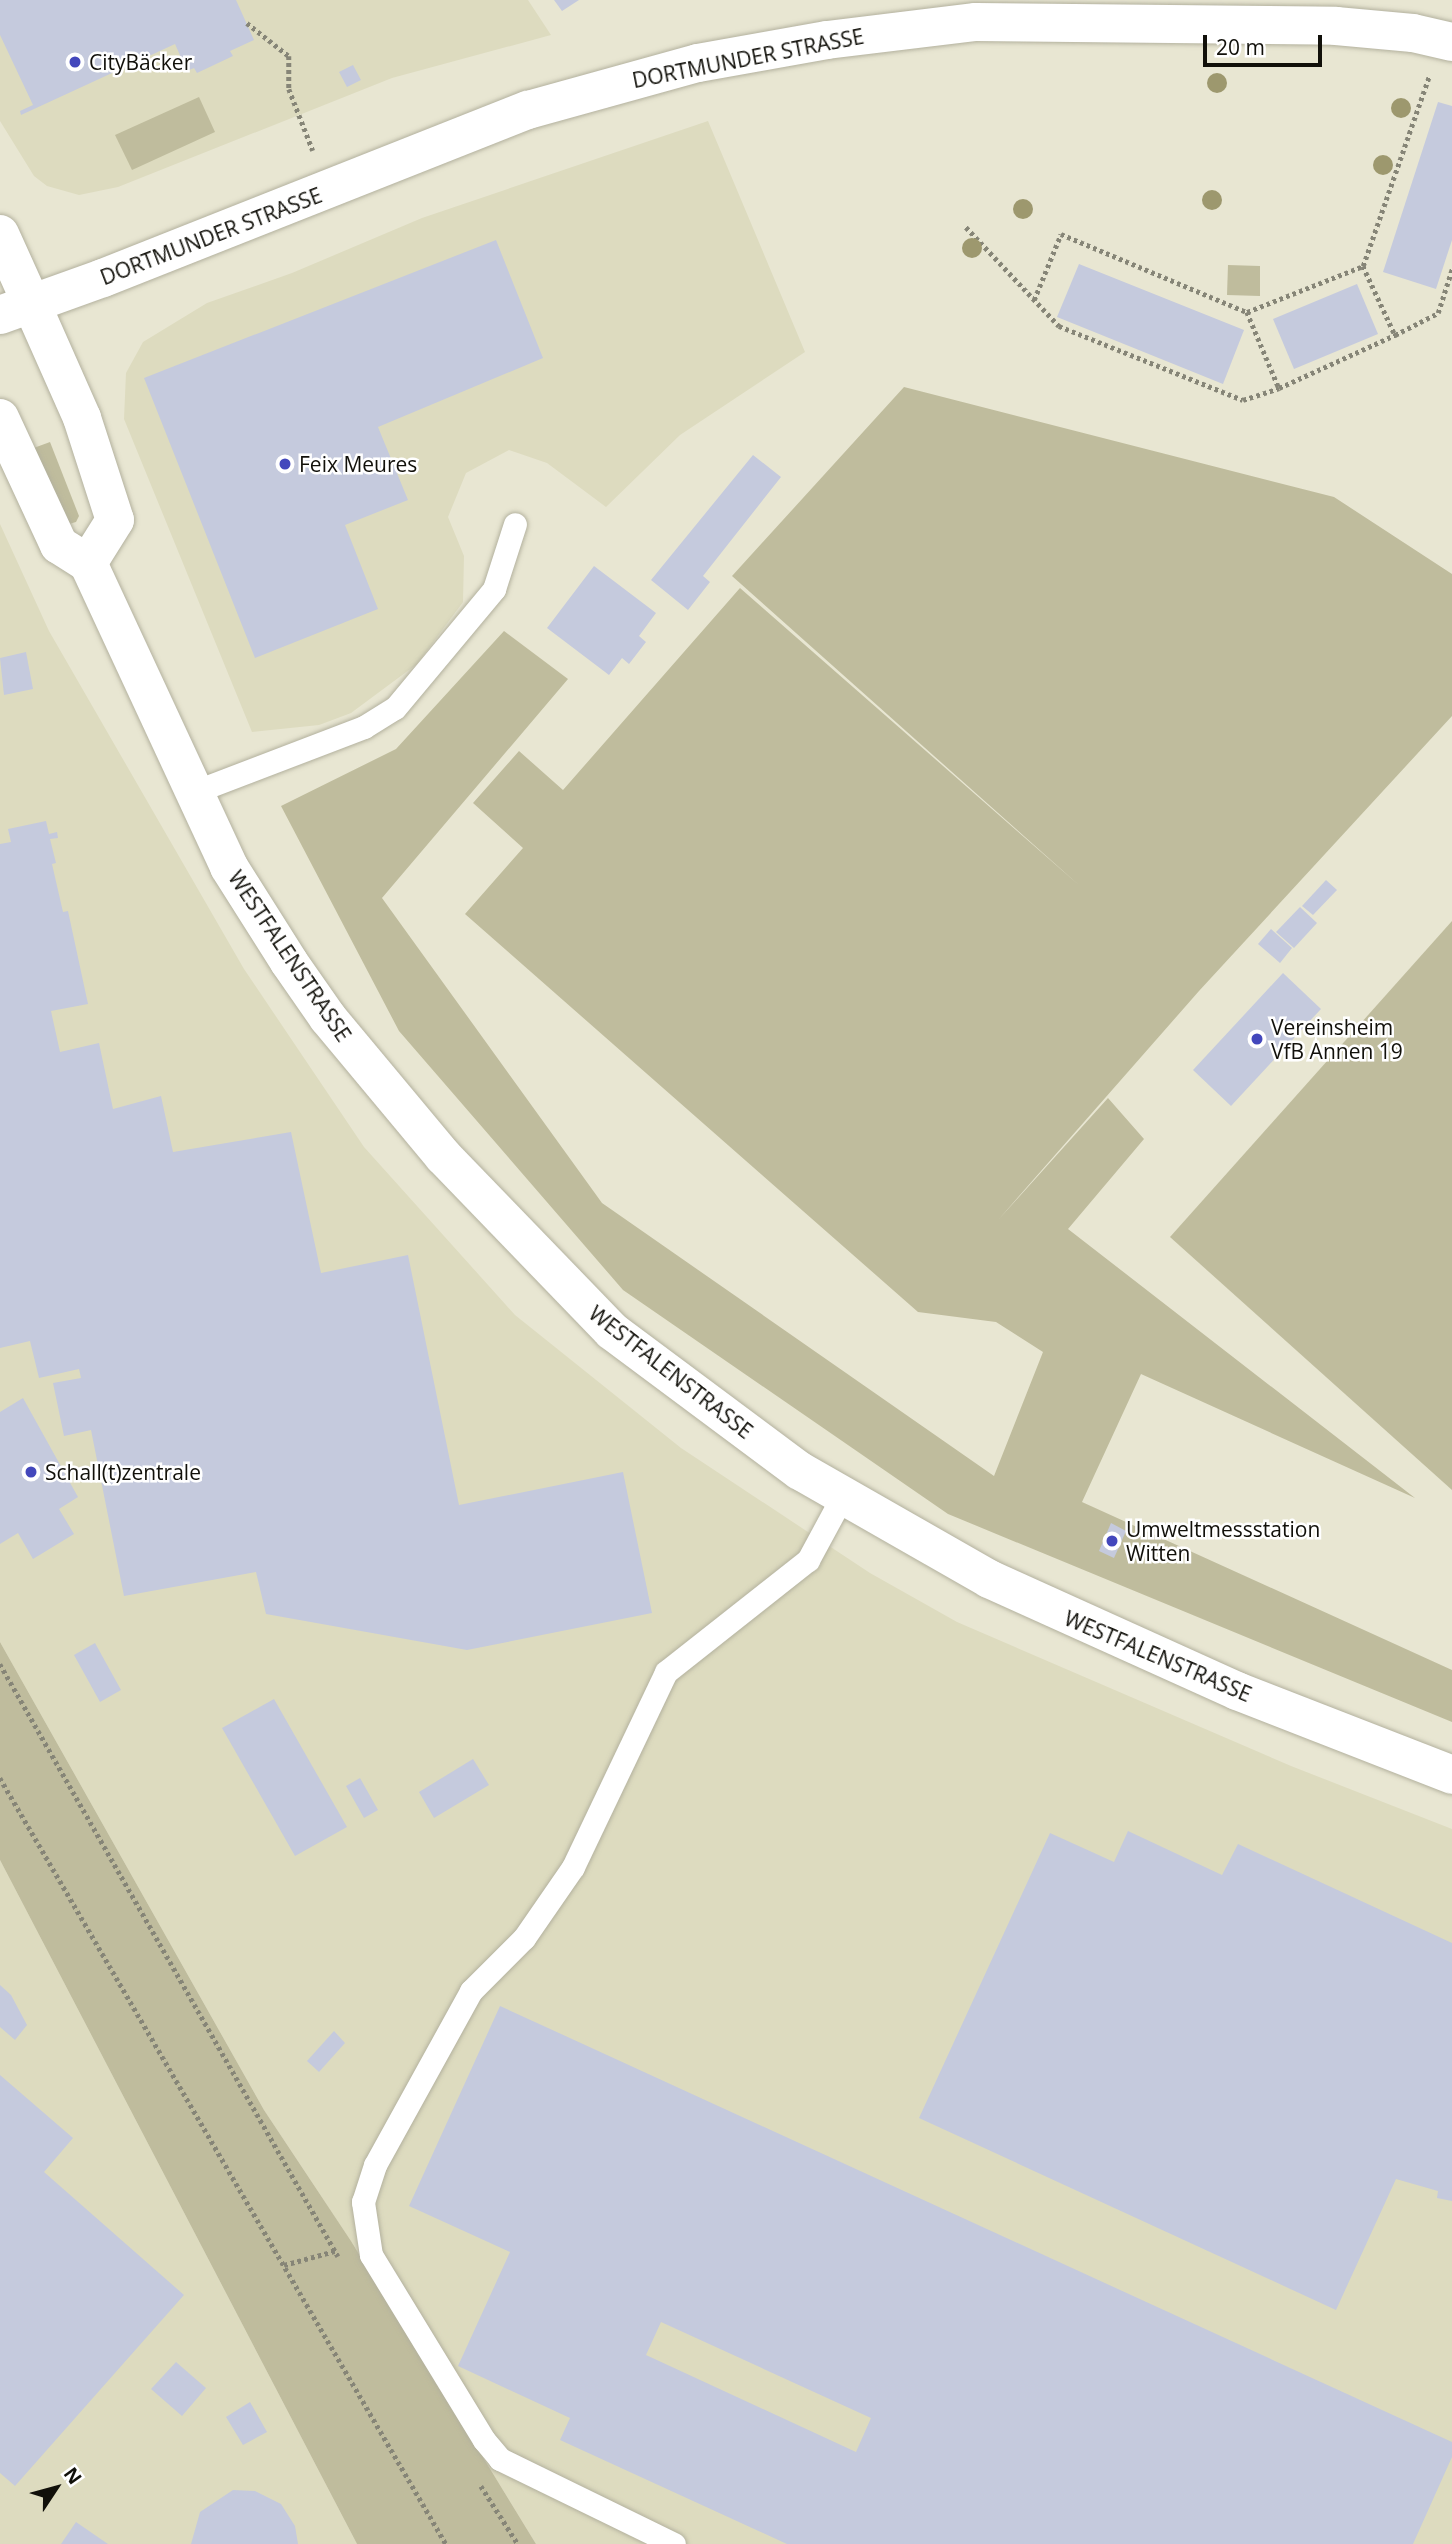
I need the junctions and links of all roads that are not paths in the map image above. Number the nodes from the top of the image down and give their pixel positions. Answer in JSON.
{"nodes":[{"id":1,"x":1446,"y":41,"type":"edge"},
{"id":2,"x":0,"y":234,"type":"edge"},
{"id":3,"x":16,"y":310,"type":"edge"},
{"id":4,"x":0,"y":418,"type":"edge"},
{"id":5,"x":515,"y":524,"type":"dead end"},
{"id":6,"x":88,"y":563,"type":"junction"},
{"id":7,"x":194,"y":792,"type":"junction"},
{"id":8,"x":842,"y":1497,"type":"junction"},
{"id":9,"x":1452,"y":1775,"type":"edge"},
{"id":10,"x":674,"y":2544,"type":"edge"}],
"edges":[{"from":1,"to":3,"type":"street","name":"DORTMUNDER STRASSE"},
{"from":2,"to":3,"type":"street"},
{"from":3,"to":6,"type":"street"},
{"from":4,"to":6,"type":"street"},
{"from":5,"to":7,"type":"lane"},
{"from":6,"to":7,"type":"street","name":"WESTFALENSTRASSE"},
{"from":7,"to":8,"type":"street","name":"WESTFALENSTRASSE"},
{"from":8,"to":9,"type":"street","name":"WESTFALENSTRASSE"},
{"from":8,"to":10,"type":"lane"}]}
